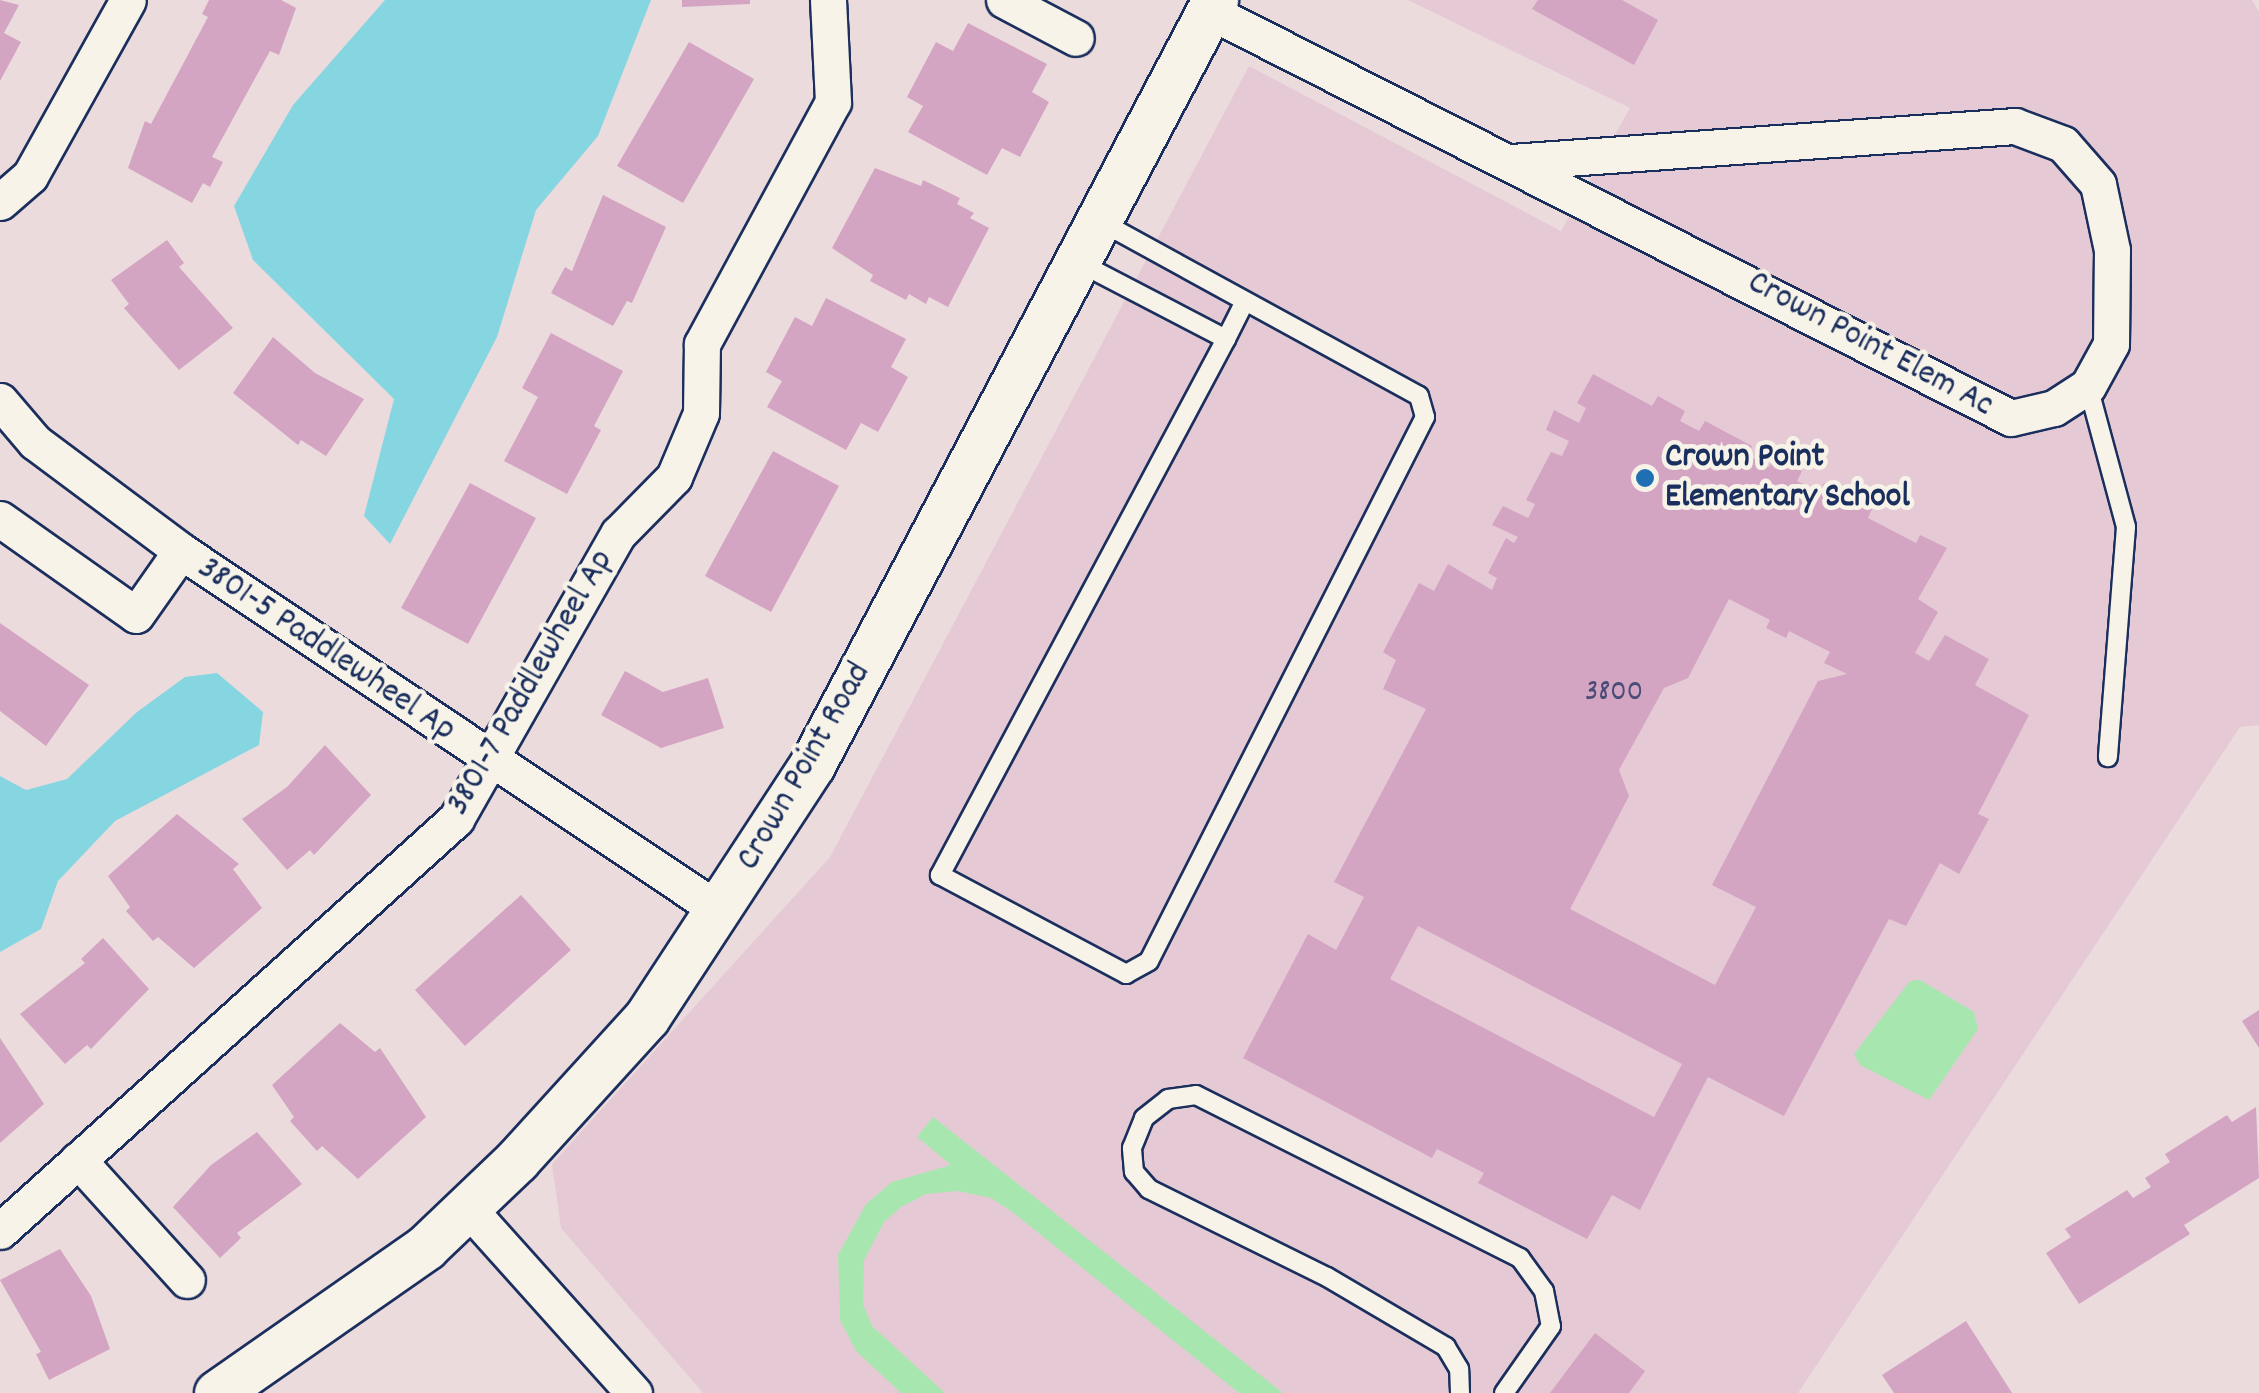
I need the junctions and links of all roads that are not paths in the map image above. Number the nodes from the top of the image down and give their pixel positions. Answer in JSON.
{"nodes":[{"id":1,"x":128,"y":0,"type":"edge"},
{"id":2,"x":828,"y":0,"type":"edge"},
{"id":3,"x":1004,"y":0,"type":"edge"},
{"id":4,"x":1212,"y":5,"type":"edge"},
{"id":5,"x":1076,"y":38,"type":"dead end"},
{"id":6,"x":1511,"y":162,"type":"junction"},
{"id":7,"x":0,"y":202,"type":"edge"},
{"id":8,"x":1099,"y":221,"type":"junction"},
{"id":9,"x":1078,"y":262,"type":"junction"},
{"id":10,"x":1245,"y":301,"type":"junction"},
{"id":11,"x":1226,"y":339,"type":"junction"},
{"id":12,"x":2088,"y":386,"type":"junction"},
{"id":13,"x":0,"y":401,"type":"edge"},
{"id":14,"x":0,"y":519,"type":"edge"},
{"id":15,"x":181,"y":551,"type":"junction"},
{"id":16,"x":2108,"y":758,"type":"dead end"},
{"id":17,"x":493,"y":764,"type":"junction"},
{"id":18,"x":720,"y":911,"type":"junction"},
{"id":19,"x":78,"y":1160,"type":"junction"},
{"id":20,"x":468,"y":1207,"type":"junction"},
{"id":21,"x":0,"y":1231,"type":"edge"},
{"id":22,"x":187,"y":1280,"type":"dead end"},
{"id":23,"x":217,"y":1393,"type":"edge"},
{"id":24,"x":634,"y":1393,"type":"edge"},
{"id":25,"x":1460,"y":1393,"type":"edge"},
{"id":26,"x":1504,"y":1393,"type":"edge"}],
"edges":[{"from":1,"to":7,"type":"street"},
{"from":2,"to":17,"type":"street","name":"3801-7 Paddlewheel Ap"},
{"from":3,"to":5,"type":"street"},
{"from":4,"to":6,"type":"street","name":"Crown Point Elem Ac"},
{"from":4,"to":8,"type":"street","name":"Crown Point Road"},
{"from":6,"to":12,"type":"street","name":"Crown Point Elem Ac"},
{"from":6,"to":12,"type":"street"},
{"from":8,"to":9,"type":"street","name":"Crown Point Road"},
{"from":8,"to":10,"type":"lane"},
{"from":9,"to":11,"type":"lane"},
{"from":9,"to":18,"type":"street","name":"Crown Point Road"},
{"from":10,"to":11,"type":"lane"},
{"from":10,"to":11,"type":"lane"},
{"from":12,"to":16,"type":"lane"},
{"from":13,"to":15,"type":"street","name":"3801-5 Paddlewheel Ap"},
{"from":14,"to":15,"type":"street"},
{"from":15,"to":17,"type":"street","name":"3801-5 Paddlewheel Ap"},
{"from":17,"to":18,"type":"street","name":"3801-5 Paddlewheel Ap"},
{"from":17,"to":19,"type":"street","name":"3801-7 Paddlewheel Ap"},
{"from":18,"to":20,"type":"street","name":"Crown Point Road"},
{"from":19,"to":21,"type":"street","name":"3801-7 Paddlewheel Ap"},
{"from":19,"to":22,"type":"street"},
{"from":20,"to":23,"type":"street","name":"Crown Point Road"},
{"from":20,"to":24,"type":"street"},
{"from":25,"to":26,"type":"lane"}]}
